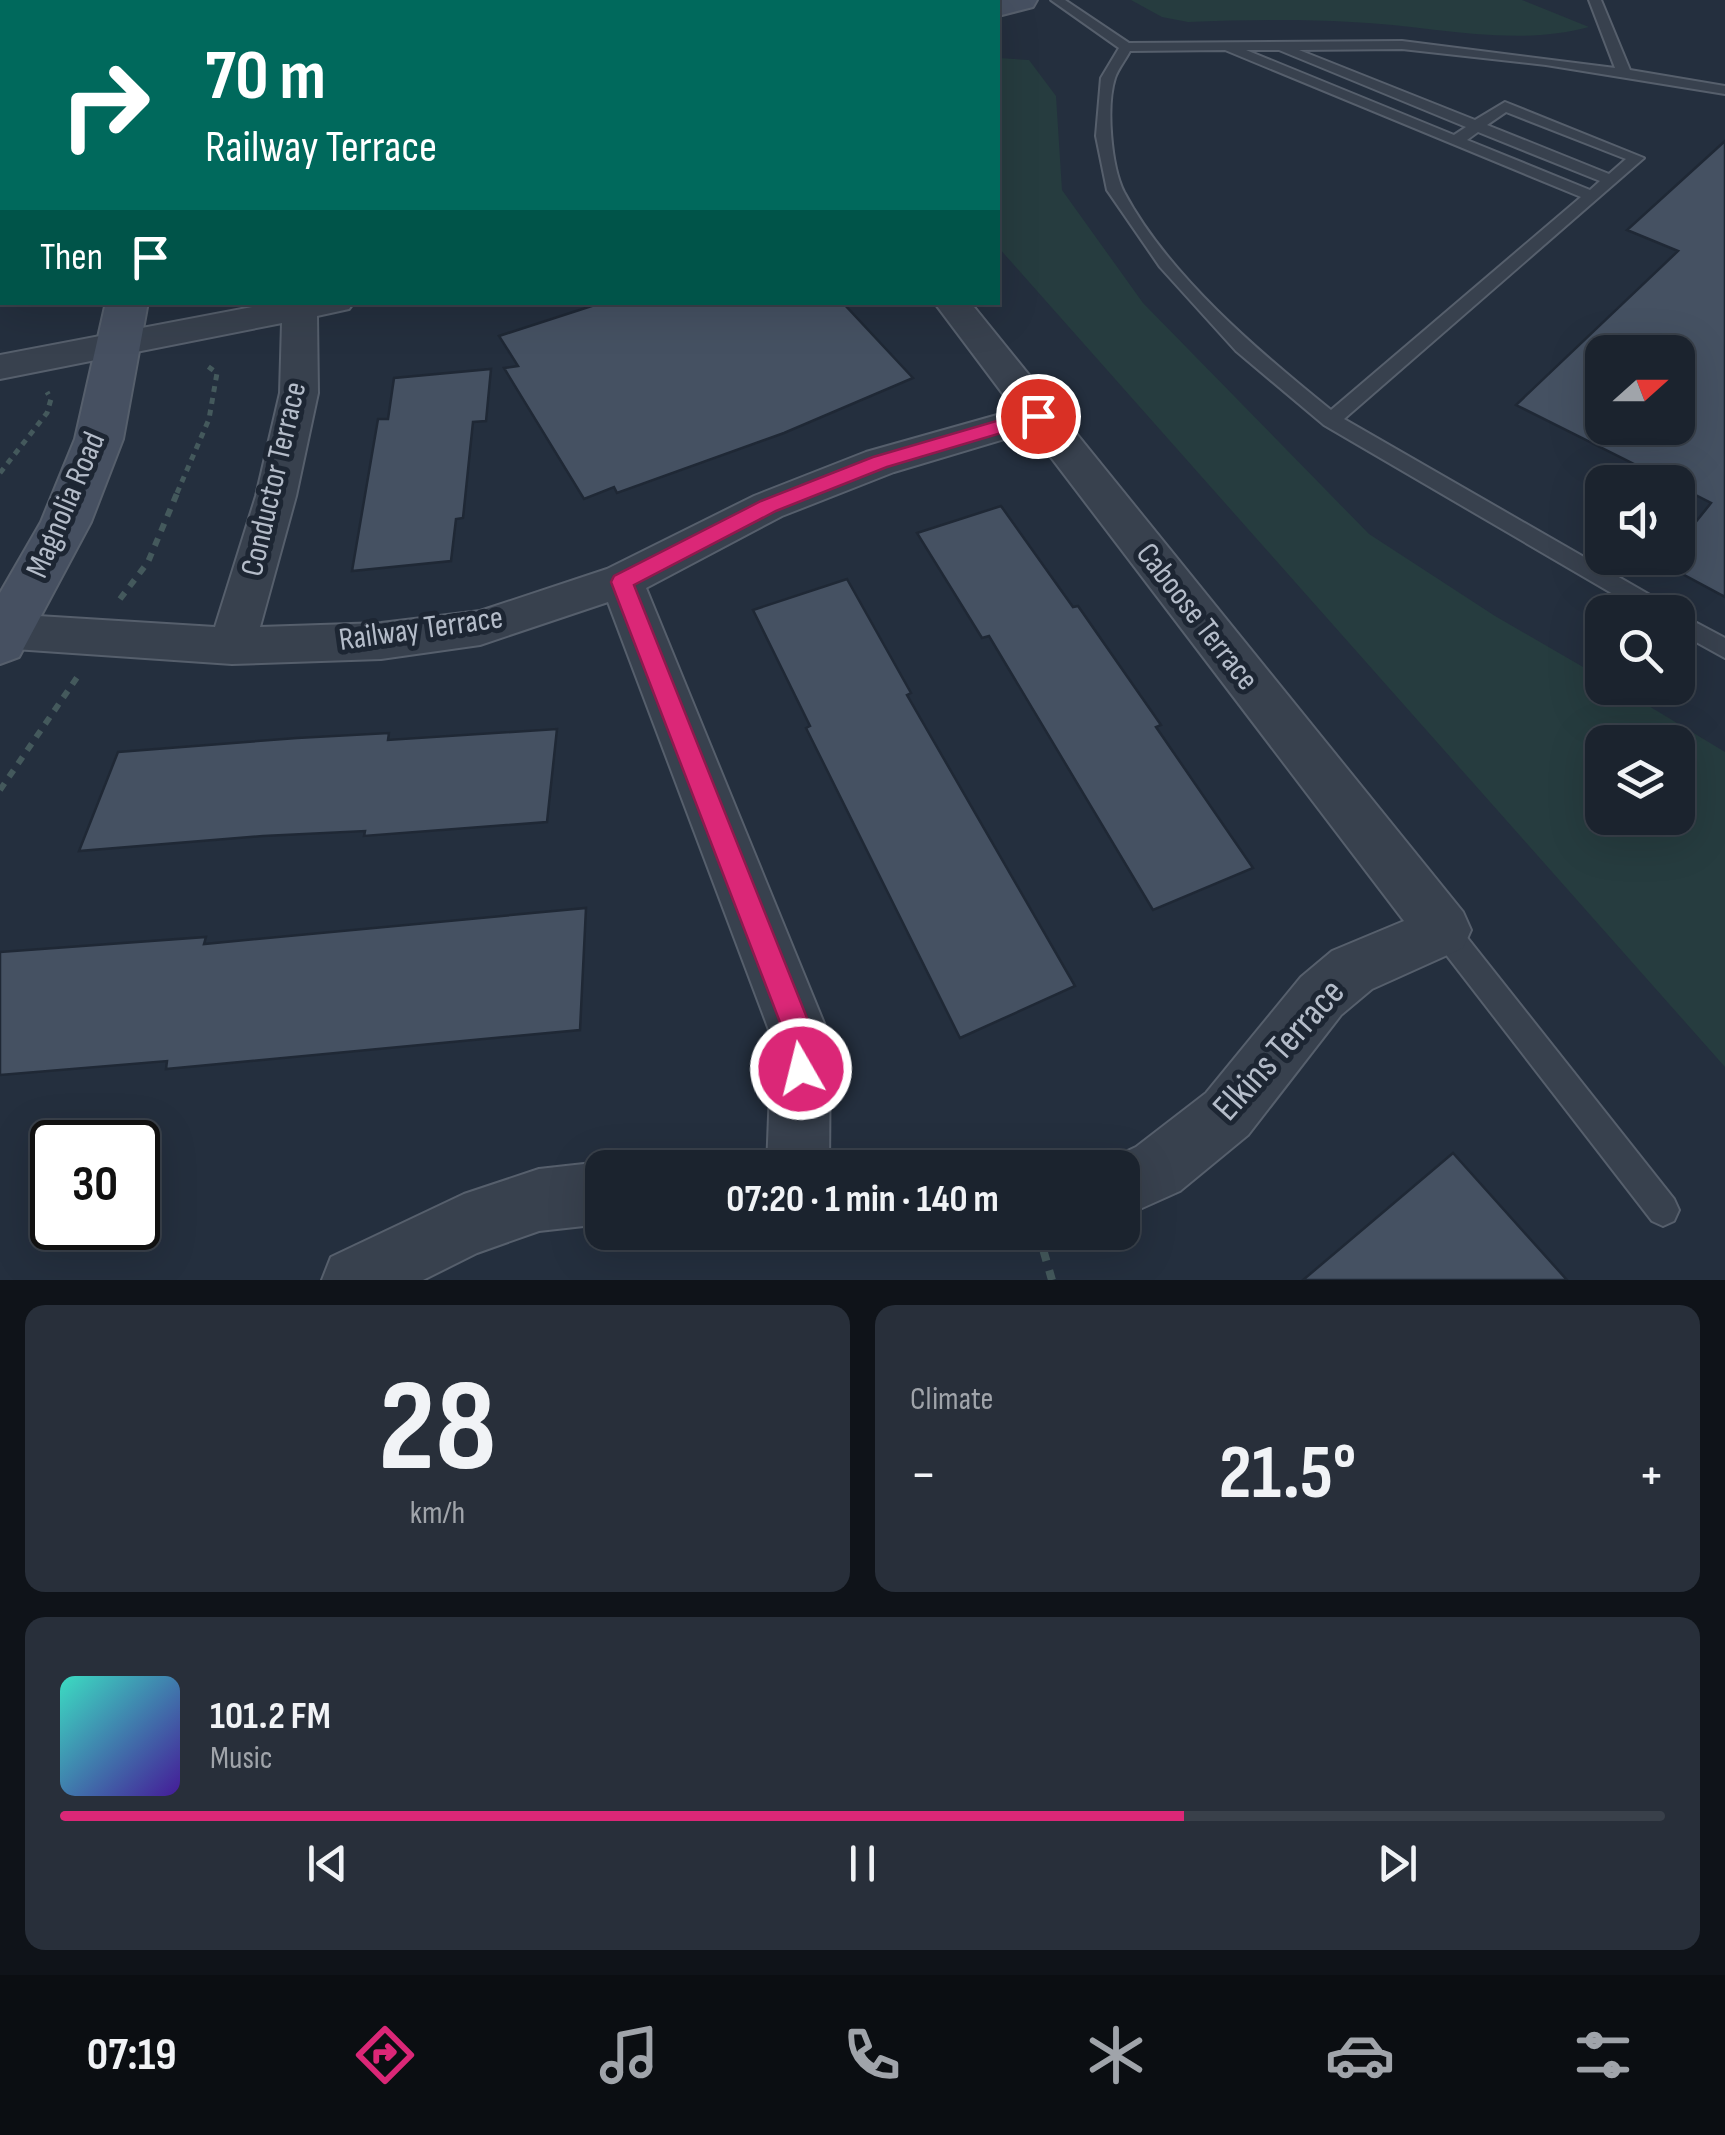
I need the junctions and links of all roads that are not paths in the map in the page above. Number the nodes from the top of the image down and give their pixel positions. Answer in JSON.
{"nodes":[{"id":1,"x":1057,"y":0,"type":"edge"},
{"id":2,"x":1595,"y":0,"type":"edge"},
{"id":3,"x":1218,"y":44,"type":"junction"},
{"id":4,"x":1273,"y":44,"type":"junction"},
{"id":5,"x":1126,"y":47,"type":"junction"},
{"id":6,"x":1624,"y":74,"type":"junction"},
{"id":7,"x":1725,"y":90,"type":"edge"},
{"id":8,"x":1477,"y":126,"type":"junction"},
{"id":9,"x":1455,"y":142,"type":"junction"},
{"id":10,"x":1611,"y":180,"type":"junction"},
{"id":11,"x":1592,"y":196,"type":"junction"},
{"id":12,"x":952,"y":305,"type":"edge"},
{"id":13,"x":319,"y":307,"type":"edge"},
{"id":14,"x":122,"y":324,"type":"edge"},
{"id":15,"x":0,"y":367,"type":"edge"},
{"id":16,"x":1038,"y":416,"type":"junction"},
{"id":17,"x":1331,"y":420,"type":"junction"},
{"id":18,"x":622,"y":582,"type":"junction"},
{"id":19,"x":1632,"y":595,"type":"edge"},
{"id":20,"x":1695,"y":632,"type":"edge"},
{"id":21,"x":3,"y":637,"type":"edge"},
{"id":22,"x":232,"y":646,"type":"junction"},
{"id":23,"x":1725,"y":649,"type":"edge"},
{"id":24,"x":1444,"y":930,"type":"junction"},
{"id":25,"x":798,"y":1150,"type":"edge"},
{"id":26,"x":1140,"y":1178,"type":"edge"},
{"id":27,"x":585,"y":1195,"type":"edge"},
{"id":28,"x":1662,"y":1210,"type":"dead end"},
{"id":29,"x":354,"y":1280,"type":"edge"}],
"edges":[{"from":1,"to":5,"type":"lane"},
{"from":2,"to":6,"type":"lane"},
{"from":3,"to":4,"type":"lane"},
{"from":3,"to":5,"type":"lane"},
{"from":3,"to":9,"type":"lane"},
{"from":4,"to":6,"type":"lane"},
{"from":4,"to":8,"type":"lane"},
{"from":5,"to":17,"type":"lane"},
{"from":6,"to":7,"type":"lane"},
{"from":8,"to":9,"type":"lane"},
{"from":8,"to":10,"type":"lane"},
{"from":8,"to":10,"type":"lane"},
{"from":9,"to":11,"type":"lane"},
{"from":10,"to":11,"type":"lane"},
{"from":11,"to":17,"type":"lane"},
{"from":12,"to":16,"type":"street","name":"Caboose Terrace"},
{"from":13,"to":14,"type":"street"},
{"from":13,"to":22,"type":"street","name":"Conductor Terrace"},
{"from":14,"to":15,"type":"street"},
{"from":14,"to":21,"type":"street","name":"Magnolia Road"},
{"from":16,"to":18,"type":"street","name":"Railway Terrace"},
{"from":16,"to":24,"type":"street","name":"Caboose Terrace"},
{"from":17,"to":19,"type":"lane"},
{"from":18,"to":22,"type":"street","name":"Railway Terrace"},
{"from":18,"to":25,"type":"street"},
{"from":20,"to":23,"type":"lane"},
{"from":21,"to":22,"type":"street","name":"Railway Terrace"},
{"from":24,"to":26,"type":"street","name":"Elkins Terrace"},
{"from":24,"to":28,"type":"lane"},
{"from":27,"to":29,"type":"street"}]}
